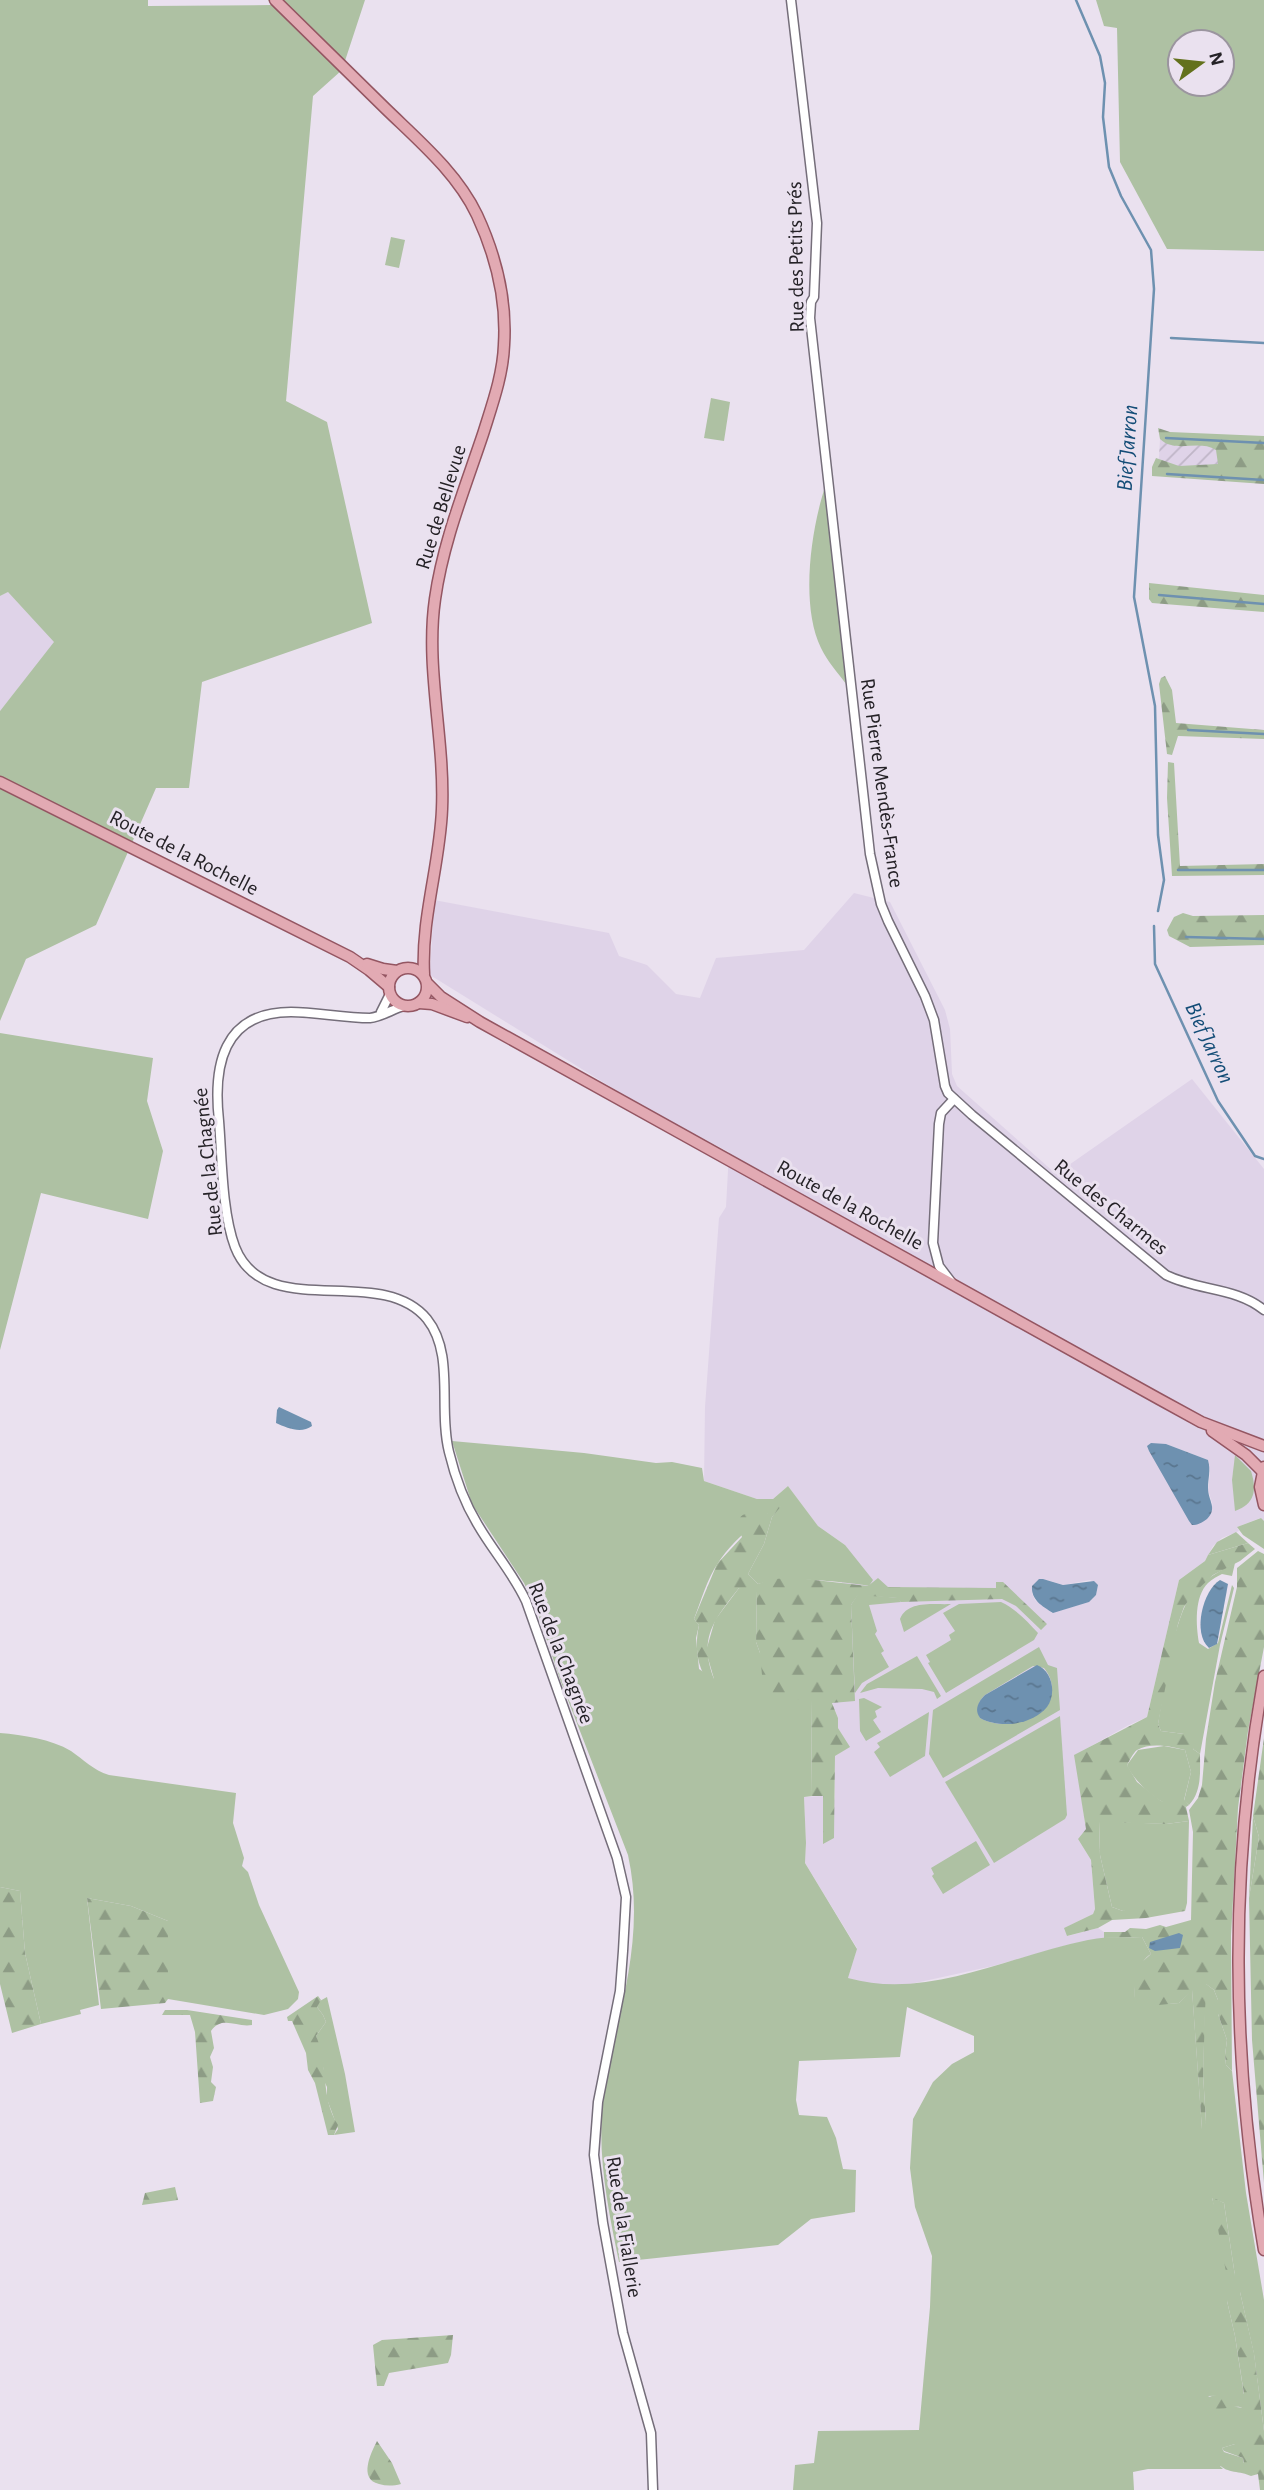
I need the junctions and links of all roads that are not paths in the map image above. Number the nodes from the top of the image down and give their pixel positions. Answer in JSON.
{"nodes":[{"id":1,"x":275,"y":0,"type":"edge"},
{"id":2,"x":791,"y":0,"type":"edge"},
{"id":3,"x":829,"y":471,"type":"joint"},
{"id":4,"x":0,"y":782,"type":"edge"},
{"id":5,"x":425,"y":938,"type":"junction"},
{"id":6,"x":350,"y":957,"type":"junction"},
{"id":7,"x":402,"y":969,"type":"junction"},
{"id":8,"x":426,"y":979,"type":"junction"},
{"id":9,"x":390,"y":990,"type":"junction"},
{"id":10,"x":419,"y":1003,"type":"junction"},
{"id":11,"x":404,"y":1006,"type":"junction"},
{"id":12,"x":377,"y":1017,"type":"junction"},
{"id":13,"x":480,"y":1022,"type":"junction"},
{"id":14,"x":954,"y":1099,"type":"junction"},
{"id":15,"x":952,"y":1283,"type":"junction"},
{"id":16,"x":1264,"y":1310,"type":"edge"},
{"id":17,"x":1201,"y":1422,"type":"junction"},
{"id":18,"x":1264,"y":1446,"type":"edge"},
{"id":19,"x":1263,"y":1469,"type":"edge"},
{"id":20,"x":1264,"y":1505,"type":"edge"},
{"id":21,"x":1264,"y":1676,"type":"edge"},
{"id":22,"x":1264,"y":1704,"type":"edge"},
{"id":23,"x":622,"y":1966,"type":"joint"},
{"id":24,"x":1264,"y":2220,"type":"edge"},
{"id":25,"x":1264,"y":2250,"type":"edge"},
{"id":26,"x":653,"y":2490,"type":"edge"}],
"edges":[{"from":1,"to":5,"type":"main road","name":"Rue de Bellevue"},
{"from":2,"to":3,"type":"street","name":"Rue des Petits Prés"},
{"from":3,"to":14,"type":"street","name":"Rue Pierre Mendès-France"},
{"from":4,"to":6,"type":"main road","name":"Route de la Rochelle"},
{"from":5,"to":7,"type":"main road","name":"Rue de Bellevue"},
{"from":5,"to":8,"type":"main road","name":"Rue de Bellevue"},
{"from":6,"to":7,"type":"main road"},
{"from":6,"to":9,"type":"main road"},
{"from":7,"to":8,"type":"main road"},
{"from":7,"to":9,"type":"main road"},
{"from":8,"to":10,"type":"main road"},
{"from":8,"to":13,"type":"main road","name":"Route de la Rochelle"},
{"from":9,"to":11,"type":"main road"},
{"from":9,"to":12,"type":"street"},
{"from":10,"to":11,"type":"main road"},
{"from":10,"to":13,"type":"main road","name":"Route de la Rochelle"},
{"from":11,"to":12,"type":"street","name":"Rue de la Chagnée"},
{"from":12,"to":23,"type":"street","name":"Rue de la Chagnée"},
{"from":13,"to":15,"type":"main road","name":"Route de la Rochelle"},
{"from":14,"to":15,"type":"street"},
{"from":14,"to":16,"type":"street","name":"Rue des Charmes"},
{"from":15,"to":17,"type":"main road","name":"Route de la Rochelle"},
{"from":17,"to":18,"type":"main road","name":"Route de la Rochelle"},
{"from":17,"to":19,"type":"main road","name":"Route de la Rochelle"},
{"from":19,"to":20,"type":"main road"},
{"from":21,"to":25,"type":"main road"},
{"from":22,"to":24,"type":"main road"},
{"from":23,"to":26,"type":"street","name":"Rue de la Fiallerie"}]}
